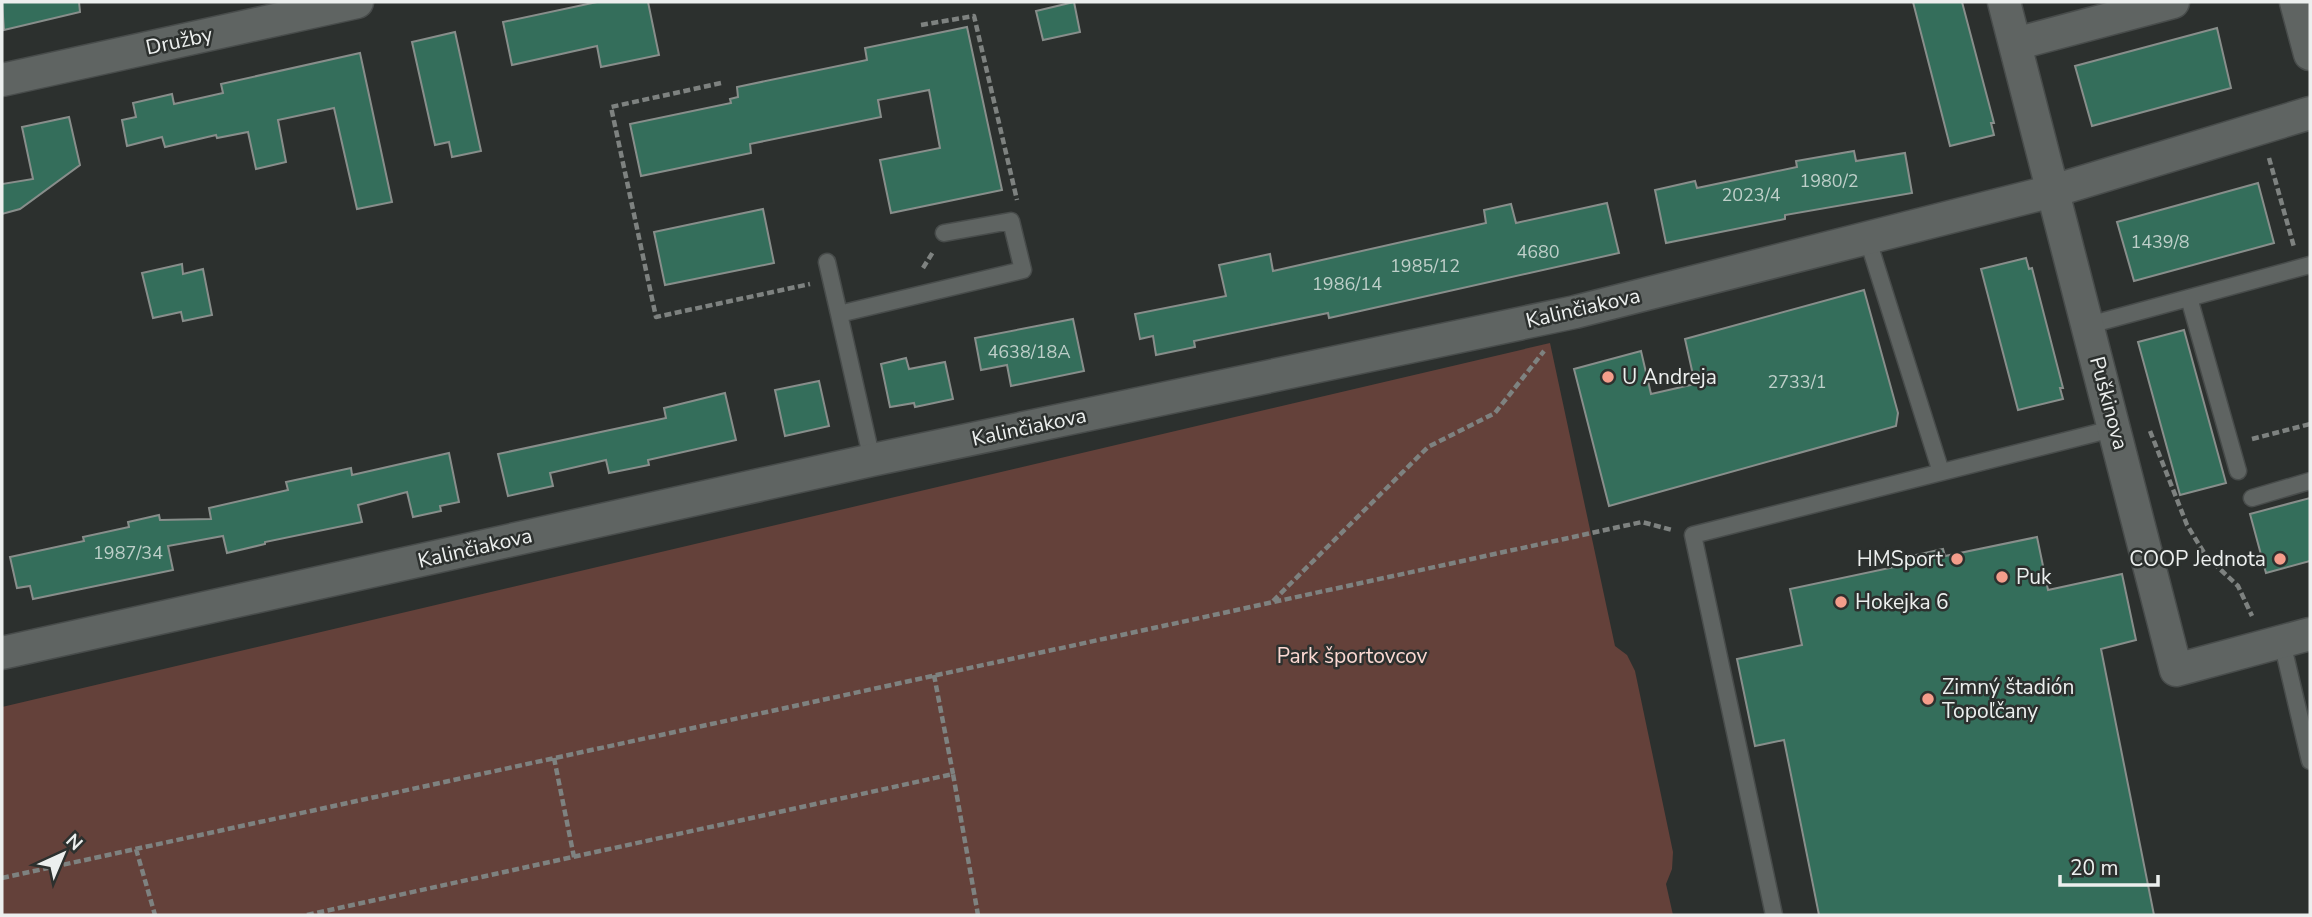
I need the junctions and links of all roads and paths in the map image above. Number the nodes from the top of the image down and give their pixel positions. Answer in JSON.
{"nodes":[{"id":1,"x":357,"y":2,"type":"edge"},
{"id":2,"x":2004,"y":2,"type":"edge"},
{"id":3,"x":2173,"y":2,"type":"edge"},
{"id":4,"x":2296,"y":2,"type":"edge"},
{"id":5,"x":921,"y":25,"type":"dead end"},
{"id":6,"x":2015,"y":44,"type":"junction"},
{"id":7,"x":2310,"y":54,"type":"edge"},
{"id":8,"x":2,"y":80,"type":"edge"},
{"id":9,"x":721,"y":83,"type":"dead end"},
{"id":10,"x":2310,"y":113,"type":"edge"},
{"id":11,"x":2261,"y":128,"type":"junction"},
{"id":12,"x":2053,"y":191,"type":"junction"},
{"id":13,"x":1011,"y":221,"type":"junction"},
{"id":14,"x":944,"y":233,"type":"dead end"},
{"id":15,"x":1867,"y":236,"type":"junction"},
{"id":16,"x":827,"y":262,"type":"dead end"},
{"id":17,"x":2305,"y":266,"type":"edge"},
{"id":18,"x":831,"y":279,"type":"junction"},
{"id":19,"x":2189,"y":298,"type":"junction"},
{"id":20,"x":1575,"y":312,"type":"junction"},
{"id":21,"x":839,"y":314,"type":"junction"},
{"id":22,"x":2089,"y":325,"type":"junction"},
{"id":23,"x":2310,"y":424,"type":"edge"},
{"id":24,"x":2115,"y":426,"type":"junction"},
{"id":25,"x":2231,"y":445,"type":"junction"},
{"id":26,"x":872,"y":460,"type":"junction"},
{"id":27,"x":2238,"y":471,"type":"dead end"},
{"id":28,"x":1941,"y":472,"type":"junction"},
{"id":29,"x":2310,"y":481,"type":"edge"},
{"id":30,"x":2252,"y":498,"type":"dead end"},
{"id":31,"x":1693,"y":536,"type":"junction"},
{"id":32,"x":1273,"y":602,"type":"junction"},
{"id":33,"x":2285,"y":641,"type":"edge"},
{"id":34,"x":2,"y":653,"type":"edge"},
{"id":35,"x":934,"y":675,"type":"junction"},
{"id":36,"x":554,"y":758,"type":"junction"},
{"id":37,"x":2310,"y":761,"type":"edge"},
{"id":38,"x":953,"y":774,"type":"junction"},
{"id":39,"x":136,"y":849,"type":"junction"},
{"id":40,"x":574,"y":857,"type":"junction"},
{"id":41,"x":2,"y":878,"type":"edge"},
{"id":42,"x":155,"y":915,"type":"edge"},
{"id":43,"x":307,"y":915,"type":"edge"},
{"id":44,"x":978,"y":915,"type":"edge"},
{"id":45,"x":1774,"y":915,"type":"edge"}],
"edges":[{"from":1,"to":8,"type":"street","name":"Družby"},
{"from":2,"to":6,"type":"street","name":"Puškinova"},
{"from":3,"to":6,"type":"street"},
{"from":4,"to":7,"type":"street"},
{"from":5,"to":13,"type":"path"},
{"from":6,"to":12,"type":"street","name":"Puškinova"},
{"from":9,"to":18,"type":"path"},
{"from":10,"to":11,"type":"street","name":"Kalinčiakova"},
{"from":11,"to":12,"type":"street","name":"Kalinčiakova"},
{"from":11,"to":17,"type":"path"},
{"from":12,"to":15,"type":"street","name":"Kalinčiakova"},
{"from":12,"to":22,"type":"street","name":"Puškinova"},
{"from":13,"to":14,"type":"lane"},
{"from":13,"to":21,"type":"lane"},
{"from":15,"to":20,"type":"street","name":"Kalinčiakova"},
{"from":15,"to":28,"type":"lane"},
{"from":16,"to":18,"type":"lane"},
{"from":17,"to":19,"type":"lane"},
{"from":18,"to":21,"type":"lane"},
{"from":19,"to":22,"type":"lane"},
{"from":19,"to":25,"type":"lane"},
{"from":20,"to":26,"type":"street","name":"Kalinčiakova"},
{"from":20,"to":32,"type":"path"},
{"from":21,"to":26,"type":"lane"},
{"from":22,"to":24,"type":"street","name":"Puškinova"},
{"from":23,"to":25,"type":"path"},
{"from":24,"to":28,"type":"lane"},
{"from":24,"to":33,"type":"path"},
{"from":24,"to":33,"type":"street","name":"Puškinova"},
{"from":25,"to":27,"type":"lane"},
{"from":26,"to":34,"type":"street","name":"Kalinčiakova"},
{"from":28,"to":31,"type":"lane"},
{"from":29,"to":30,"type":"lane"},
{"from":31,"to":32,"type":"path"},
{"from":31,"to":45,"type":"lane"},
{"from":32,"to":35,"type":"path"},
{"from":33,"to":37,"type":"lane"},
{"from":35,"to":36,"type":"path"},
{"from":35,"to":38,"type":"path"},
{"from":36,"to":39,"type":"path"},
{"from":36,"to":40,"type":"path"},
{"from":38,"to":40,"type":"path"},
{"from":38,"to":44,"type":"path"},
{"from":39,"to":41,"type":"path"},
{"from":39,"to":42,"type":"path"},
{"from":40,"to":43,"type":"path"}]}
